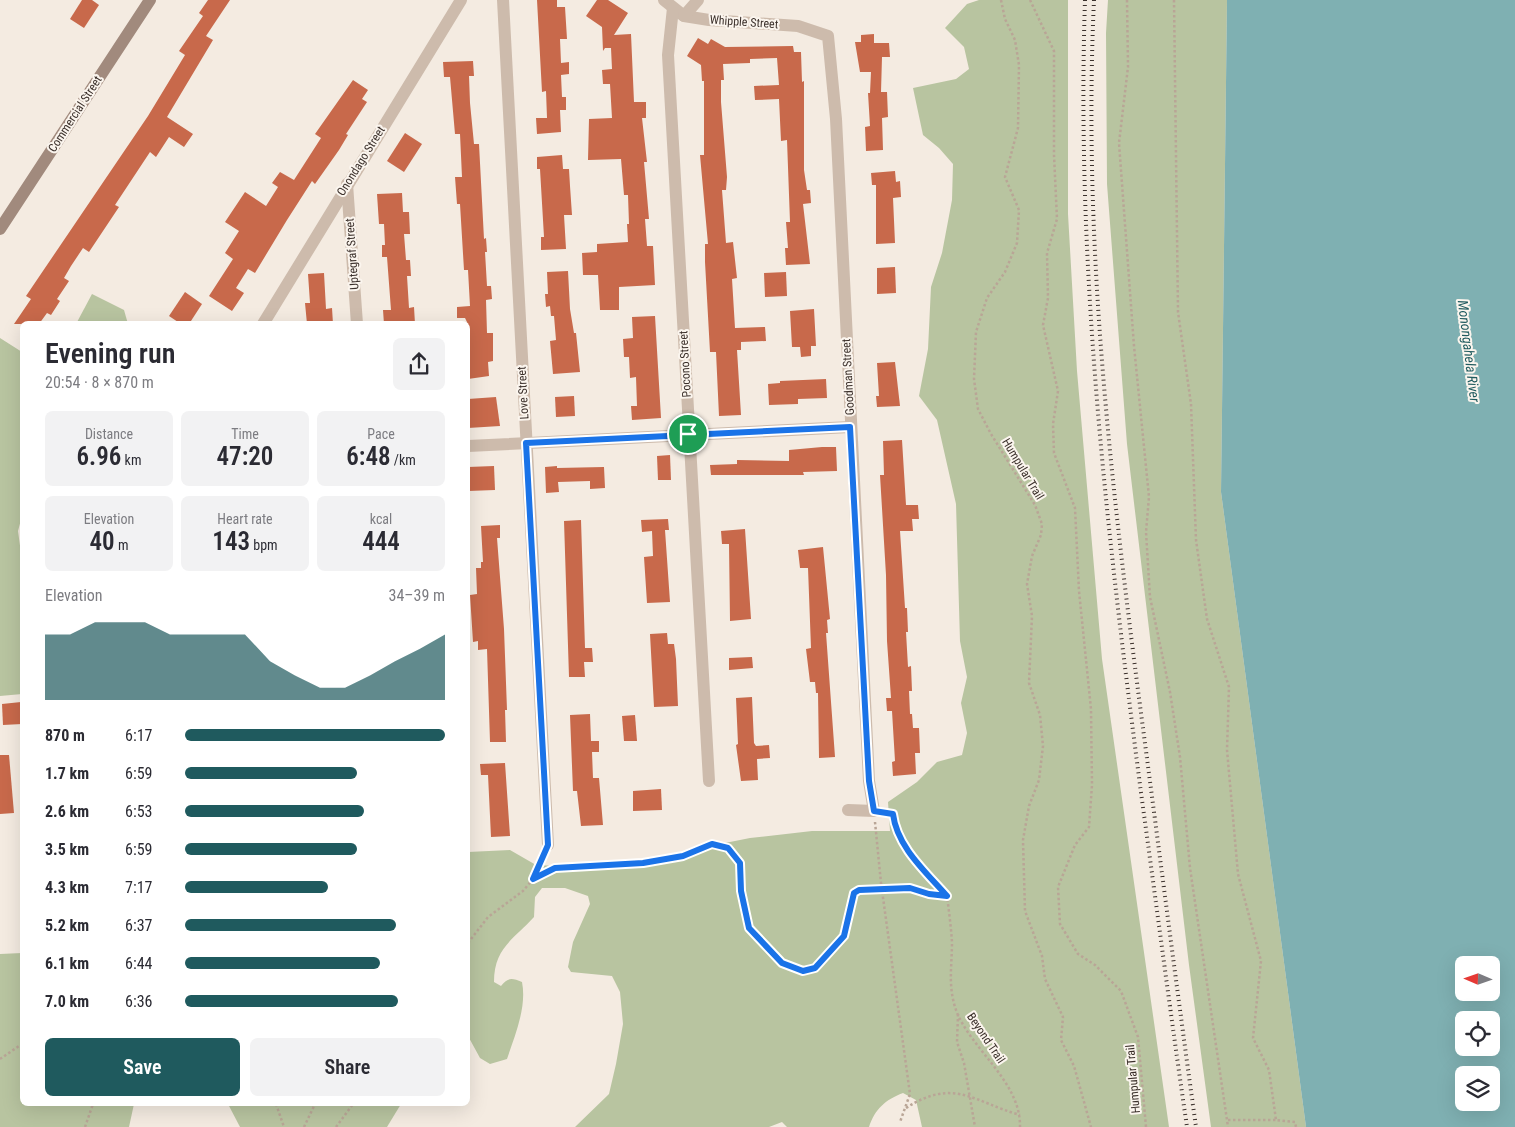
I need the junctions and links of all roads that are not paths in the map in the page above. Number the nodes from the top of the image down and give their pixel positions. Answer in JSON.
{"nodes":[{"id":1,"x":150,"y":0,"type":"edge"},
{"id":2,"x":461,"y":0,"type":"edge"},
{"id":3,"x":503,"y":0,"type":"edge"},
{"id":4,"x":698,"y":0,"type":"edge"},
{"id":5,"x":668,"y":4,"type":"edge"},
{"id":6,"x":684,"y":16,"type":"junction"},
{"id":7,"x":828,"y":36,"type":"joint"},
{"id":8,"x":347,"y":184,"type":"junction"},
{"id":9,"x":0,"y":229,"type":"edge"},
{"id":10,"x":265,"y":321,"type":"edge"},
{"id":11,"x":357,"y":321,"type":"edge"},
{"id":12,"x":850,"y":427,"type":"junction"},
{"id":13,"x":688,"y":434,"type":"junction"},
{"id":14,"x":526,"y":443,"type":"junction"},
{"id":15,"x":470,"y":446,"type":"edge"},
{"id":16,"x":709,"y":780,"type":"dead end"},
{"id":17,"x":848,"y":810,"type":"dead end"},
{"id":18,"x":548,"y":845,"type":"road end"}],
"edges":[{"from":1,"to":9,"type":"main road","name":"Commercial Street"},
{"from":2,"to":8,"type":"street","name":"Onondago Street"},
{"from":3,"to":14,"type":"street","name":"Love Street"},
{"from":4,"to":6,"type":"street"},
{"from":5,"to":6,"type":"street","name":"Whipple Street"},
{"from":5,"to":13,"type":"street","name":"Pocono Street"},
{"from":6,"to":7,"type":"street","name":"Whipple Street"},
{"from":7,"to":12,"type":"street","name":"Goodman Street"},
{"from":8,"to":10,"type":"street","name":"Onondago Street"},
{"from":8,"to":11,"type":"street","name":"Uptegraf Street"},
{"from":12,"to":13,"type":"street"},
{"from":12,"to":17,"type":"street","name":"Goodman Street"},
{"from":13,"to":14,"type":"street"},
{"from":13,"to":16,"type":"street","name":"Pocono Street"},
{"from":14,"to":15,"type":"street"},
{"from":14,"to":18,"type":"street","name":"Love Street"}]}
